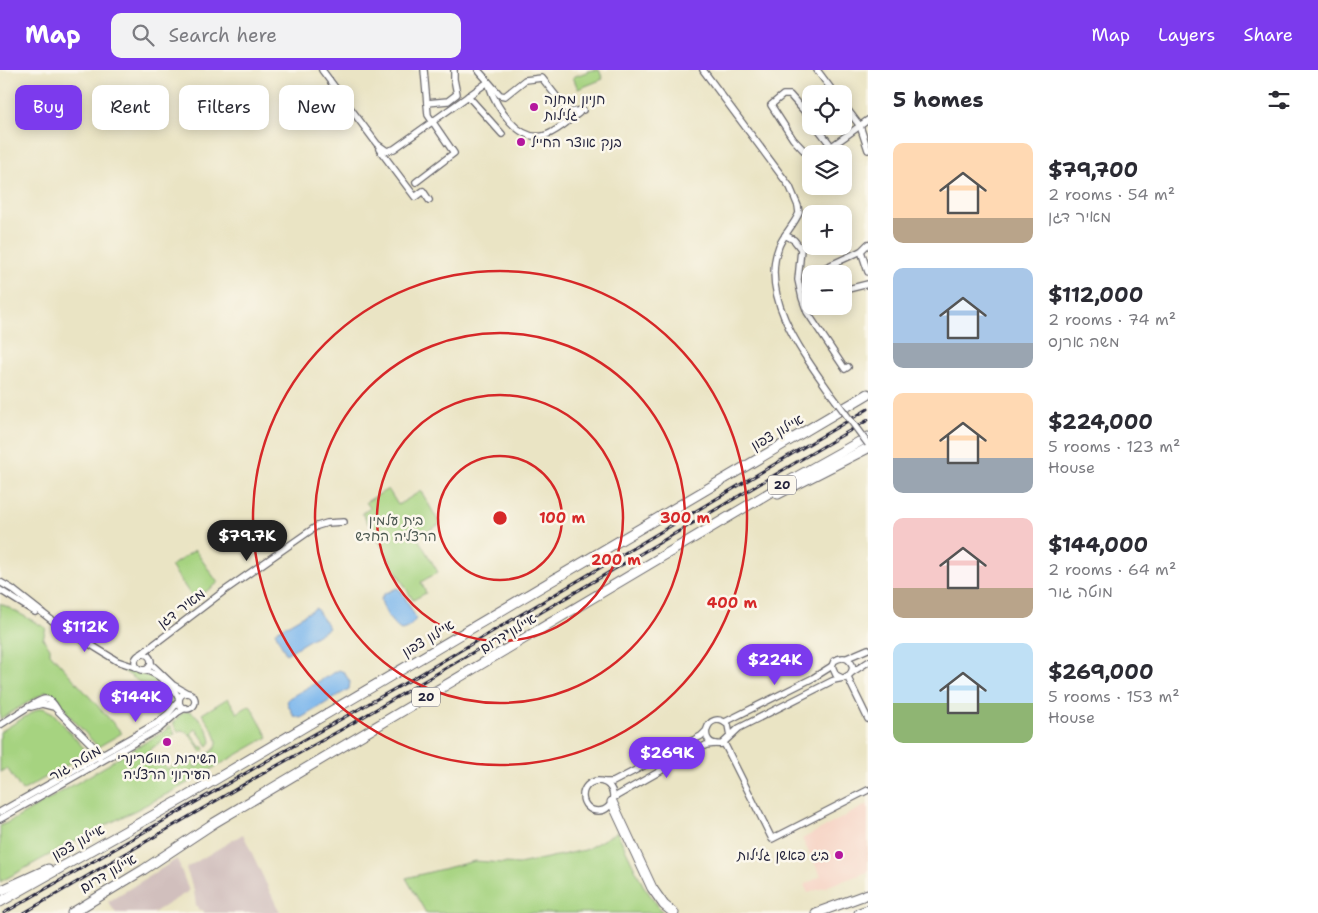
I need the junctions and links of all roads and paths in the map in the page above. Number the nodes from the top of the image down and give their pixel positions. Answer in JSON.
{"nodes":[{"id":1,"x":322,"y":70,"type":"edge"},
{"id":2,"x":424,"y":70,"type":"edge"},
{"id":3,"x":454,"y":70,"type":"edge"},
{"id":4,"x":478,"y":70,"type":"edge"},
{"id":5,"x":703,"y":70,"type":"edge"},
{"id":6,"x":817,"y":70,"type":"edge"},
{"id":7,"x":488,"y":82,"type":"junction"},
{"id":8,"x":829,"y":85,"type":"edge"},
{"id":9,"x":468,"y":96,"type":"junction"},
{"id":10,"x":505,"y":96,"type":"junction"},
{"id":11,"x":427,"y":103,"type":"junction"},
{"id":12,"x":802,"y":108,"type":"edge"},
{"id":13,"x":502,"y":111,"type":"junction"},
{"id":14,"x":852,"y":116,"type":"edge"},
{"id":15,"x":868,"y":120,"type":"edge"},
{"id":16,"x":432,"y":122,"type":"junction"},
{"id":17,"x":362,"y":123,"type":"junction"},
{"id":18,"x":860,"y":126,"type":"junction"},
{"id":19,"x":502,"y":134,"type":"dead end"},
{"id":20,"x":823,"y":135,"type":"edge"},
{"id":21,"x":829,"y":143,"type":"dead end"},
{"id":22,"x":834,"y":145,"type":"edge"},
{"id":23,"x":802,"y":148,"type":"edge"},
{"id":24,"x":868,"y":150,"type":"edge"},
{"id":25,"x":416,"y":182,"type":"dead end"},
{"id":26,"x":429,"y":200,"type":"dead end"},
{"id":27,"x":786,"y":235,"type":"junction"},
{"id":28,"x":868,"y":244,"type":"edge"},
{"id":29,"x":860,"y":251,"type":"junction"},
{"id":30,"x":831,"y":265,"type":"edge"},
{"id":31,"x":868,"y":272,"type":"edge"},
{"id":32,"x":868,"y":284,"type":"edge"},
{"id":33,"x":852,"y":288,"type":"edge"},
{"id":34,"x":848,"y":367,"type":"dead end"},
{"id":35,"x":868,"y":393,"type":"edge"},
{"id":36,"x":868,"y":437,"type":"edge"},
{"id":37,"x":868,"y":446,"type":"edge"},
{"id":38,"x":344,"y":522,"type":"dead end"},
{"id":39,"x":711,"y":528,"type":"junction"},
{"id":40,"x":0,"y":582,"type":"edge"},
{"id":41,"x":0,"y":590,"type":"edge"},
{"id":42,"x":53,"y":621,"type":"junction"},
{"id":43,"x":160,"y":640,"type":"junction"},
{"id":44,"x":868,"y":649,"type":"edge"},
{"id":45,"x":139,"y":657,"type":"junction"},
{"id":46,"x":847,"y":658,"type":"junction"},
{"id":47,"x":868,"y":662,"type":"edge"},
{"id":48,"x":124,"y":663,"type":"junction"},
{"id":49,"x":151,"y":663,"type":"junction"},
{"id":50,"x":832,"y":666,"type":"junction"},
{"id":51,"x":141,"y":669,"type":"junction"},
{"id":52,"x":847,"y":676,"type":"junction"},
{"id":53,"x":186,"y":693,"type":"junction"},
{"id":54,"x":179,"y":700,"type":"junction"},
{"id":55,"x":185,"y":708,"type":"junction"},
{"id":56,"x":868,"y":719,"type":"edge"},
{"id":57,"x":725,"y":722,"type":"junction"},
{"id":58,"x":0,"y":725,"type":"edge"},
{"id":59,"x":706,"y":731,"type":"junction"},
{"id":60,"x":730,"y":736,"type":"junction"},
{"id":61,"x":724,"y":743,"type":"junction"},
{"id":62,"x":715,"y":744,"type":"junction"},
{"id":63,"x":98,"y":756,"type":"junction"},
{"id":64,"x":604,"y":782,"type":"junction"},
{"id":65,"x":868,"y":790,"type":"edge"},
{"id":66,"x":184,"y":798,"type":"junction"},
{"id":67,"x":613,"y":800,"type":"junction"},
{"id":68,"x":0,"y":812,"type":"edge"},
{"id":69,"x":0,"y":819,"type":"edge"},
{"id":70,"x":163,"y":856,"type":"junction"},
{"id":71,"x":69,"y":859,"type":"junction"},
{"id":72,"x":143,"y":870,"type":"junction"},
{"id":73,"x":0,"y":890,"type":"edge"},
{"id":74,"x":868,"y":894,"type":"edge"},
{"id":75,"x":0,"y":896,"type":"edge"},
{"id":76,"x":0,"y":902,"type":"edge"},
{"id":77,"x":868,"y":910,"type":"edge"},
{"id":78,"x":66,"y":913,"type":"edge"},
{"id":79,"x":72,"y":913,"type":"edge"},
{"id":80,"x":81,"y":913,"type":"edge"},
{"id":81,"x":674,"y":913,"type":"edge"},
{"id":82,"x":816,"y":913,"type":"edge"},
{"id":83,"x":859,"y":913,"type":"edge"}],
"edges":[{"from":1,"to":17,"type":"street"},
{"from":2,"to":11,"type":"street"},
{"from":3,"to":11,"type":"street"},
{"from":4,"to":7,"type":"street"},
{"from":5,"to":27,"type":"street"},
{"from":6,"to":8,"type":"street"},
{"from":7,"to":9,"type":"street"},
{"from":7,"to":10,"type":"street"},
{"from":7,"to":13,"type":"street"},
{"from":9,"to":16,"type":"street"},
{"from":9,"to":19,"type":"street"},
{"from":10,"to":13,"type":"street"},
{"from":10,"to":13,"type":"street"},
{"from":11,"to":16,"type":"street"},
{"from":12,"to":23,"type":"street"},
{"from":14,"to":18,"type":"street"},
{"from":15,"to":18,"type":"street"},
{"from":16,"to":17,"type":"street"},
{"from":16,"to":25,"type":"street"},
{"from":17,"to":26,"type":"street"},
{"from":18,"to":22,"type":"street"},
{"from":18,"to":24,"type":"street"},
{"from":20,"to":21,"type":"street"},
{"from":27,"to":34,"type":"street"},
{"from":27,"to":37,"type":"street","bridge":true},
{"from":28,"to":29,"type":"street"},
{"from":29,"to":30,"type":"street"},
{"from":29,"to":31,"type":"street"},
{"from":32,"to":33,"type":"street"},
{"from":35,"to":66,"type":"highway","name":"איילון צפון","number":"20"},
{"from":36,"to":39,"type":"highway","name":"איילון דרום","number":"20"},
{"from":37,"to":39,"type":"highway"},
{"from":38,"to":43,"type":"street","name":"מאיר דגן"},
{"from":39,"to":70,"type":"highway","name":"איילון דרום","number":"20"},
{"from":40,"to":42,"type":"street"},
{"from":41,"to":42,"type":"street"},
{"from":42,"to":48,"type":"street"},
{"from":43,"to":45,"type":"street","name":"מאיר דגן"},
{"from":43,"to":49,"type":"street","name":"מאיר דגן"},
{"from":44,"to":46,"type":"street"},
{"from":45,"to":48,"type":"street","name":"מאיר דגן"},
{"from":45,"to":49,"type":"street"},
{"from":45,"to":51,"type":"street"},
{"from":46,"to":50,"type":"street"},
{"from":46,"to":52,"type":"street"},
{"from":47,"to":52,"type":"street"},
{"from":48,"to":51,"type":"street"},
{"from":49,"to":51,"type":"street"},
{"from":49,"to":53,"type":"street"},
{"from":50,"to":52,"type":"street"},
{"from":50,"to":57,"type":"street"},
{"from":51,"to":54,"type":"street"},
{"from":52,"to":56,"type":"street"},
{"from":52,"to":60,"type":"street"},
{"from":53,"to":54,"type":"street"},
{"from":53,"to":55,"type":"street"},
{"from":54,"to":55,"type":"street"},
{"from":54,"to":63,"type":"street","name":"מוטה גור"},
{"from":55,"to":63,"type":"street","name":"מוטה גור"},
{"from":57,"to":59,"type":"street"},
{"from":57,"to":60,"type":"street"},
{"from":58,"to":63,"type":"street"},
{"from":59,"to":62,"type":"street"},
{"from":59,"to":64,"type":"street"},
{"from":60,"to":61,"type":"street"},
{"from":61,"to":62,"type":"street"},
{"from":61,"to":65,"type":"street"},
{"from":62,"to":67,"type":"street"},
{"from":63,"to":68,"type":"street","name":"מוטה גור"},
{"from":63,"to":69,"type":"street","name":"מוטה גור"},
{"from":64,"to":67,"type":"street"},
{"from":64,"to":67,"type":"street"},
{"from":66,"to":71,"type":"highway"},
{"from":66,"to":76,"type":"highway","name":"איילון צפון","number":"20"},
{"from":67,"to":81,"type":"highway"},
{"from":70,"to":72,"type":"highway","name":"איילון דרום","number":"20"},
{"from":70,"to":78,"type":"highway","name":"איילון דרום","number":"20"},
{"from":71,"to":73,"type":"highway"},
{"from":71,"to":75,"type":"highway"},
{"from":72,"to":79,"type":"highway","name":"איילון דרום","number":"20"},
{"from":72,"to":80,"type":"highway"},
{"from":74,"to":82,"type":"highway"},
{"from":77,"to":83,"type":"highway"}]}
